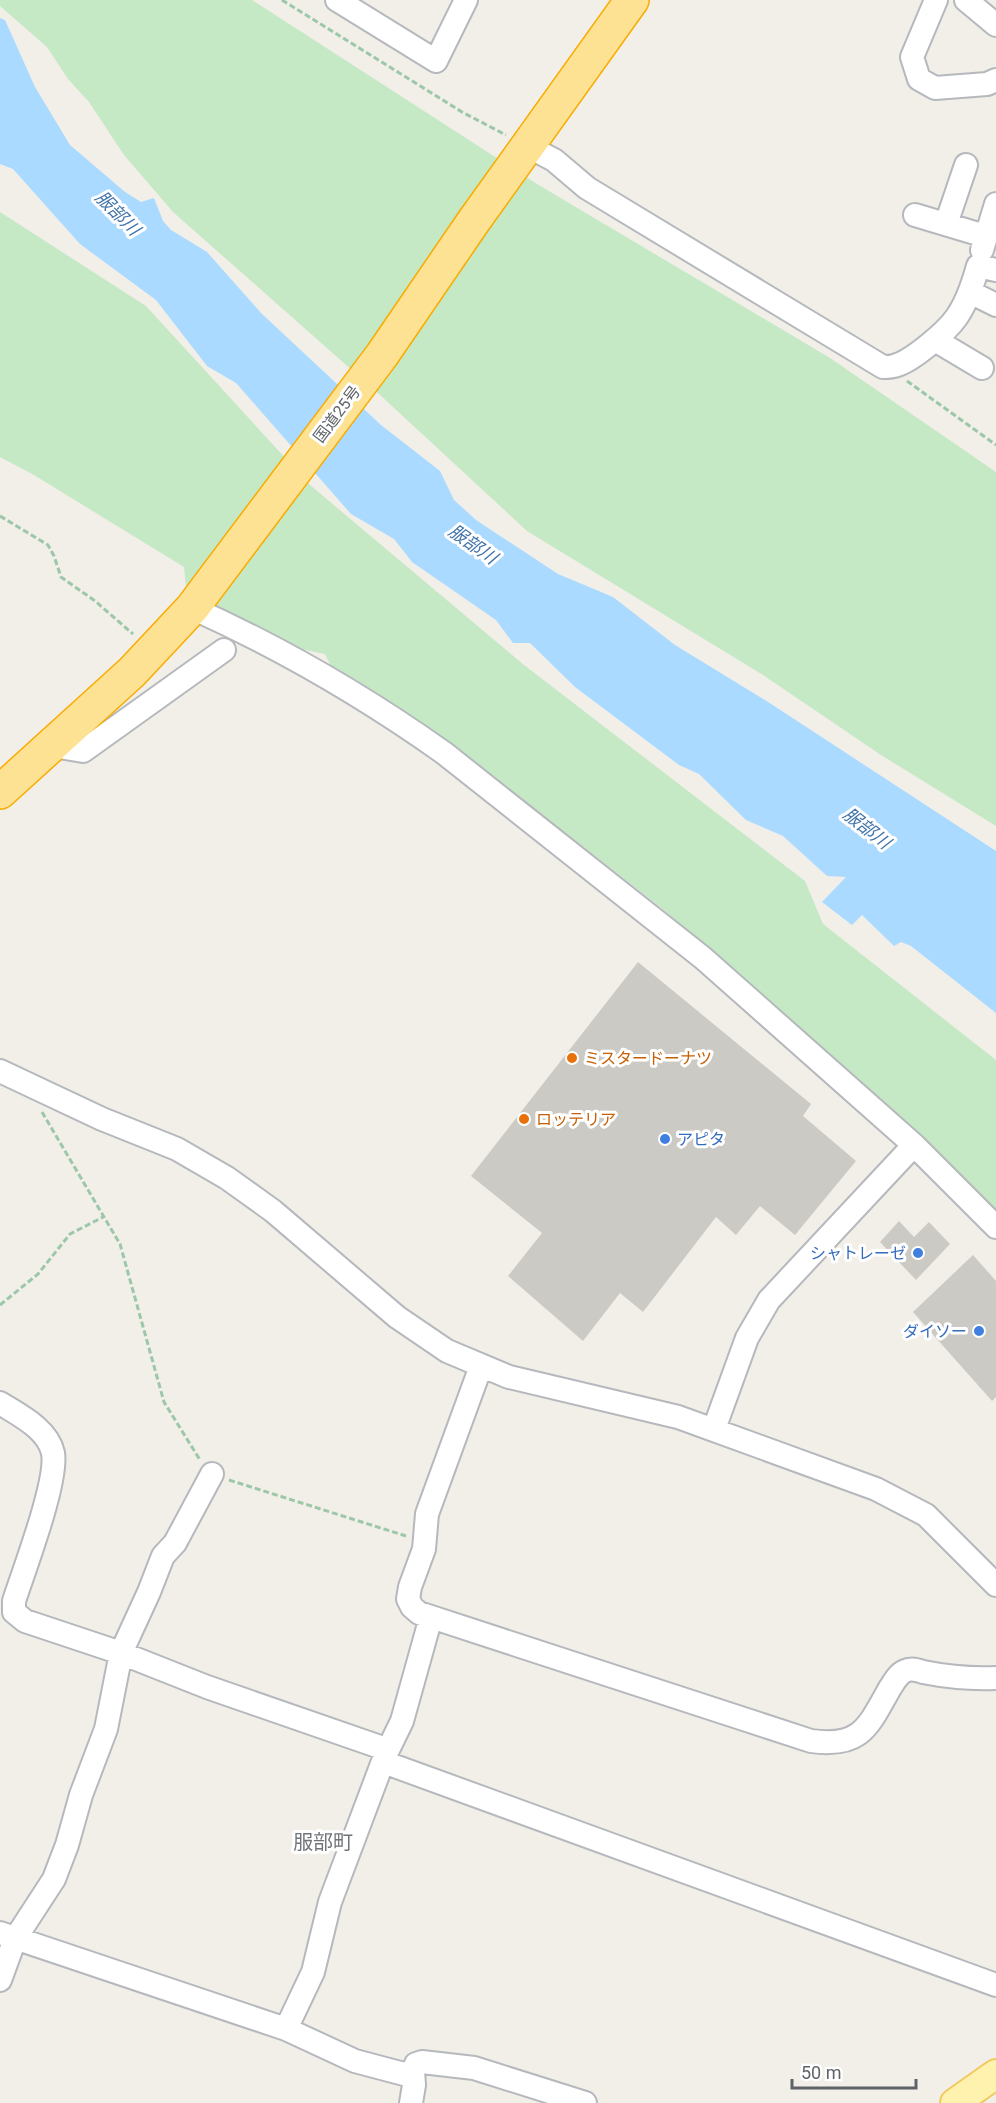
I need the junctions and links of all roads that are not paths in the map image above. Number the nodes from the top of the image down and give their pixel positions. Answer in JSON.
{"nodes":[{"id":1,"x":337,"y":0,"type":"edge"},
{"id":2,"x":466,"y":0,"type":"edge"},
{"id":3,"x":632,"y":0,"type":"edge"},
{"id":4,"x":936,"y":0,"type":"edge"},
{"id":5,"x":966,"y":0,"type":"edge"},
{"id":6,"x":996,"y":25,"type":"edge"},
{"id":7,"x":996,"y":80,"type":"edge"},
{"id":8,"x":526,"y":150,"type":"junction"},
{"id":9,"x":966,"y":165,"type":"dead end"},
{"id":10,"x":996,"y":204,"type":"edge"},
{"id":11,"x":915,"y":215,"type":"dead end"},
{"id":12,"x":946,"y":224,"type":"junction"},
{"id":13,"x":985,"y":236,"type":"junction"},
{"id":14,"x":987,"y":268,"type":"edge"},
{"id":15,"x":970,"y":292,"type":"junction"},
{"id":16,"x":996,"y":305,"type":"edge"},
{"id":17,"x":935,"y":340,"type":"junction"},
{"id":18,"x":982,"y":368,"type":"dead end"},
{"id":19,"x":192,"y":608,"type":"junction"},
{"id":20,"x":224,"y":650,"type":"dead end"},
{"id":21,"x":55,"y":741,"type":"junction"},
{"id":22,"x":0,"y":792,"type":"edge"},
{"id":23,"x":0,"y":1071,"type":"edge"},
{"id":24,"x":914,"y":1145,"type":"junction"},
{"id":25,"x":996,"y":1227,"type":"edge"},
{"id":26,"x":481,"y":1366,"type":"junction"},
{"id":27,"x":0,"y":1403,"type":"edge"},
{"id":28,"x":714,"y":1429,"type":"junction"},
{"id":29,"x":212,"y":1474,"type":"road end"},
{"id":30,"x":996,"y":1585,"type":"edge"},
{"id":31,"x":7,"y":1616,"type":"edge"},
{"id":32,"x":431,"y":1617,"type":"junction"},
{"id":33,"x":121,"y":1653,"type":"junction"},
{"id":34,"x":996,"y":1678,"type":"edge"},
{"id":35,"x":385,"y":1756,"type":"junction"},
{"id":36,"x":8,"y":1936,"type":"edge"},
{"id":37,"x":0,"y":1980,"type":"edge"},
{"id":38,"x":996,"y":1985,"type":"edge"},
{"id":39,"x":286,"y":2029,"type":"junction"},
{"id":40,"x":413,"y":2071,"type":"junction"},
{"id":41,"x":996,"y":2074,"type":"edge"},
{"id":42,"x":411,"y":2103,"type":"edge"},
{"id":43,"x":585,"y":2103,"type":"edge"},
{"id":44,"x":955,"y":2103,"type":"edge"}],
"edges":[{"from":1,"to":2,"type":"street"},
{"from":3,"to":8,"type":"highway","name":"国道25号"},
{"from":4,"to":7,"type":"street"},
{"from":5,"to":6,"type":"street"},
{"from":8,"to":17,"type":"street"},
{"from":8,"to":19,"type":"highway","name":"国道25号"},
{"from":9,"to":12,"type":"street"},
{"from":10,"to":13,"type":"street"},
{"from":11,"to":12,"type":"street"},
{"from":12,"to":13,"type":"street"},
{"from":13,"to":14,"type":"street"},
{"from":14,"to":15,"type":"street"},
{"from":15,"to":16,"type":"street"},
{"from":15,"to":17,"type":"street"},
{"from":17,"to":18,"type":"street"},
{"from":19,"to":21,"type":"highway","name":"国道25号"},
{"from":19,"to":24,"type":"street"},
{"from":20,"to":21,"type":"street"},
{"from":21,"to":22,"type":"highway","name":"国道25号"},
{"from":23,"to":26,"type":"street"},
{"from":24,"to":25,"type":"street"},
{"from":24,"to":28,"type":"street"},
{"from":26,"to":28,"type":"street"},
{"from":26,"to":32,"type":"street"},
{"from":27,"to":31,"type":"street"},
{"from":28,"to":30,"type":"street"},
{"from":29,"to":33,"type":"street"},
{"from":31,"to":33,"type":"street"},
{"from":32,"to":34,"type":"street"},
{"from":32,"to":35,"type":"street"},
{"from":33,"to":35,"type":"street"},
{"from":33,"to":36,"type":"street"},
{"from":35,"to":38,"type":"street"},
{"from":35,"to":39,"type":"street"},
{"from":36,"to":37,"type":"street"},
{"from":36,"to":39,"type":"street"},
{"from":39,"to":40,"type":"street"},
{"from":40,"to":42,"type":"street"},
{"from":40,"to":43,"type":"street"},
{"from":41,"to":44,"type":"main road"}]}
